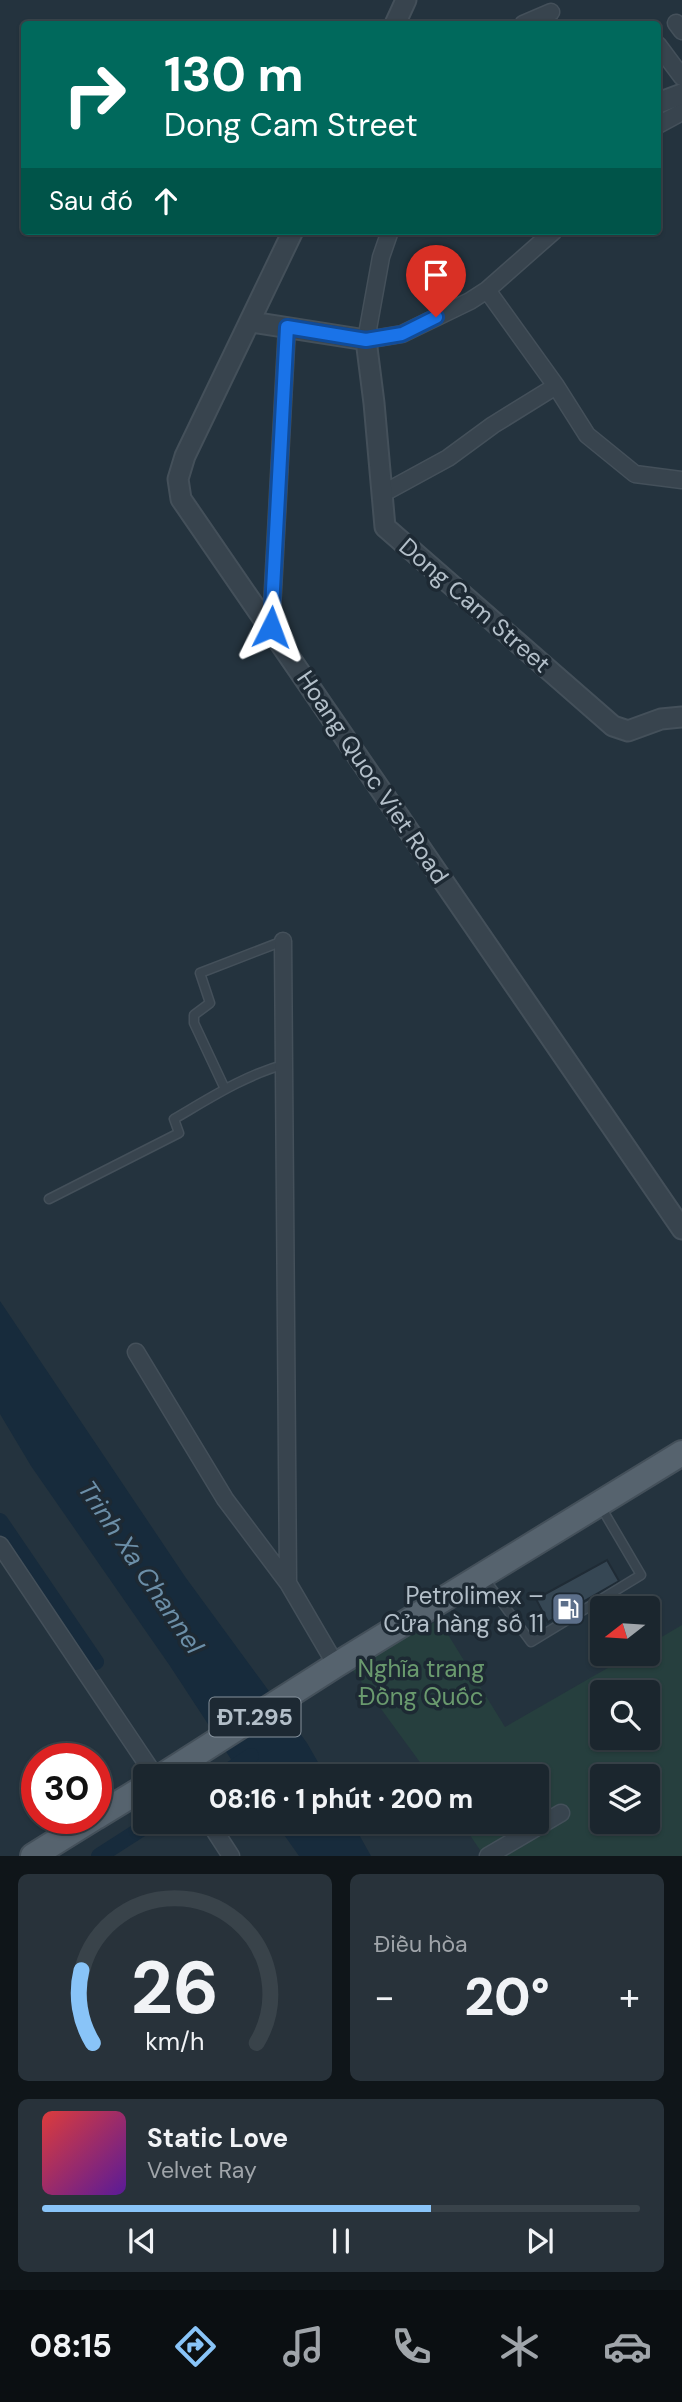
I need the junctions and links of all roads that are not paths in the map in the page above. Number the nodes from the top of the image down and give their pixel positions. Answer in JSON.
{"nodes":[{"id":1,"x":406,"y":0,"type":"edge"},
{"id":2,"x":551,"y":12,"type":"dead end"},
{"id":3,"x":397,"y":21,"type":"edge"},
{"id":4,"x":530,"y":21,"type":"edge"},
{"id":5,"x":661,"y":49,"type":"edge"},
{"id":6,"x":682,"y":77,"type":"edge"},
{"id":7,"x":682,"y":94,"type":"edge"},
{"id":8,"x":661,"y":102,"type":"edge"},
{"id":9,"x":682,"y":112,"type":"edge"},
{"id":10,"x":661,"y":123,"type":"edge"},
{"id":11,"x":291,"y":235,"type":"edge"},
{"id":12,"x":389,"y":235,"type":"edge"},
{"id":13,"x":549,"y":235,"type":"edge"},
{"id":14,"x":487,"y":290,"type":"junction"},
{"id":15,"x":251,"y":322,"type":"junction"},
{"id":16,"x":287,"y":327,"type":"junction"},
{"id":17,"x":366,"y":340,"type":"junction"},
{"id":18,"x":556,"y":386,"type":"junction"},
{"id":19,"x":682,"y":480,"type":"edge"},
{"id":20,"x":382,"y":494,"type":"junction"},
{"id":21,"x":271,"y":627,"type":"junction"},
{"id":22,"x":682,"y":717,"type":"edge"},
{"id":23,"x":283,"y":941,"type":"joint"},
{"id":24,"x":286,"y":1065,"type":"junction"},
{"id":25,"x":225,"y":1089,"type":"junction"},
{"id":26,"x":49,"y":1199,"type":"dead end"},
{"id":27,"x":682,"y":1229,"type":"edge"},
{"id":28,"x":136,"y":1352,"type":"dead end"},
{"id":29,"x":682,"y":1453,"type":"edge"},
{"id":30,"x":599,"y":1504,"type":"junction"},
{"id":31,"x":0,"y":1545,"type":"edge"},
{"id":32,"x":482,"y":1576,"type":"junction"},
{"id":33,"x":288,"y":1583,"type":"junction"},
{"id":34,"x":336,"y":1665,"type":"junction"},
{"id":35,"x":159,"y":1764,"type":"edge"},
{"id":36,"x":184,"y":1764,"type":"edge"},
{"id":37,"x":133,"y":1794,"type":"edge"},
{"id":38,"x":112,"y":1807,"type":"edge"},
{"id":39,"x":561,"y":1813,"type":"dead end"},
{"id":40,"x":69,"y":1834,"type":"edge"},
{"id":41,"x":217,"y":1834,"type":"edge"},
{"id":42,"x":33,"y":1856,"type":"edge"},
{"id":43,"x":231,"y":1856,"type":"edge"},
{"id":44,"x":488,"y":1856,"type":"edge"}],
"edges":[{"from":1,"to":3,"type":"street"},
{"from":2,"to":4,"type":"street"},
{"from":5,"to":6,"type":"street"},
{"from":7,"to":8,"type":"street"},
{"from":9,"to":10,"type":"street"},
{"from":11,"to":15,"type":"street","name":"Hoang Quoc Viet Road"},
{"from":12,"to":17,"type":"street"},
{"from":13,"to":14,"type":"street"},
{"from":14,"to":17,"type":"street"},
{"from":14,"to":18,"type":"street"},
{"from":15,"to":16,"type":"street"},
{"from":15,"to":21,"type":"street","name":"Hoang Quoc Viet Road"},
{"from":16,"to":17,"type":"street"},
{"from":16,"to":21,"type":"street"},
{"from":17,"to":20,"type":"street","name":"Dong Cam Street"},
{"from":18,"to":19,"type":"street"},
{"from":18,"to":20,"type":"street"},
{"from":20,"to":22,"type":"street","name":"Dong Cam Street"},
{"from":21,"to":27,"type":"street","name":"Hoang Quoc Viet Road"},
{"from":23,"to":24,"type":"street"},
{"from":23,"to":25,"type":"lane"},
{"from":24,"to":25,"type":"lane"},
{"from":24,"to":33,"type":"street"},
{"from":25,"to":26,"type":"lane"},
{"from":28,"to":33,"type":"street"},
{"from":29,"to":30,"type":"main road","number":"ĐT.295"},
{"from":30,"to":32,"type":"main road","number":"ĐT.295"},
{"from":30,"to":32,"type":"lane"},
{"from":31,"to":35,"type":"street"},
{"from":32,"to":34,"type":"main road","number":"ĐT.295"},
{"from":33,"to":34,"type":"street"},
{"from":34,"to":36,"type":"main road","number":"ĐT.295"},
{"from":37,"to":38,"type":"main road"},
{"from":39,"to":44,"type":"street"},
{"from":40,"to":42,"type":"main road"},
{"from":41,"to":43,"type":"street"}]}
